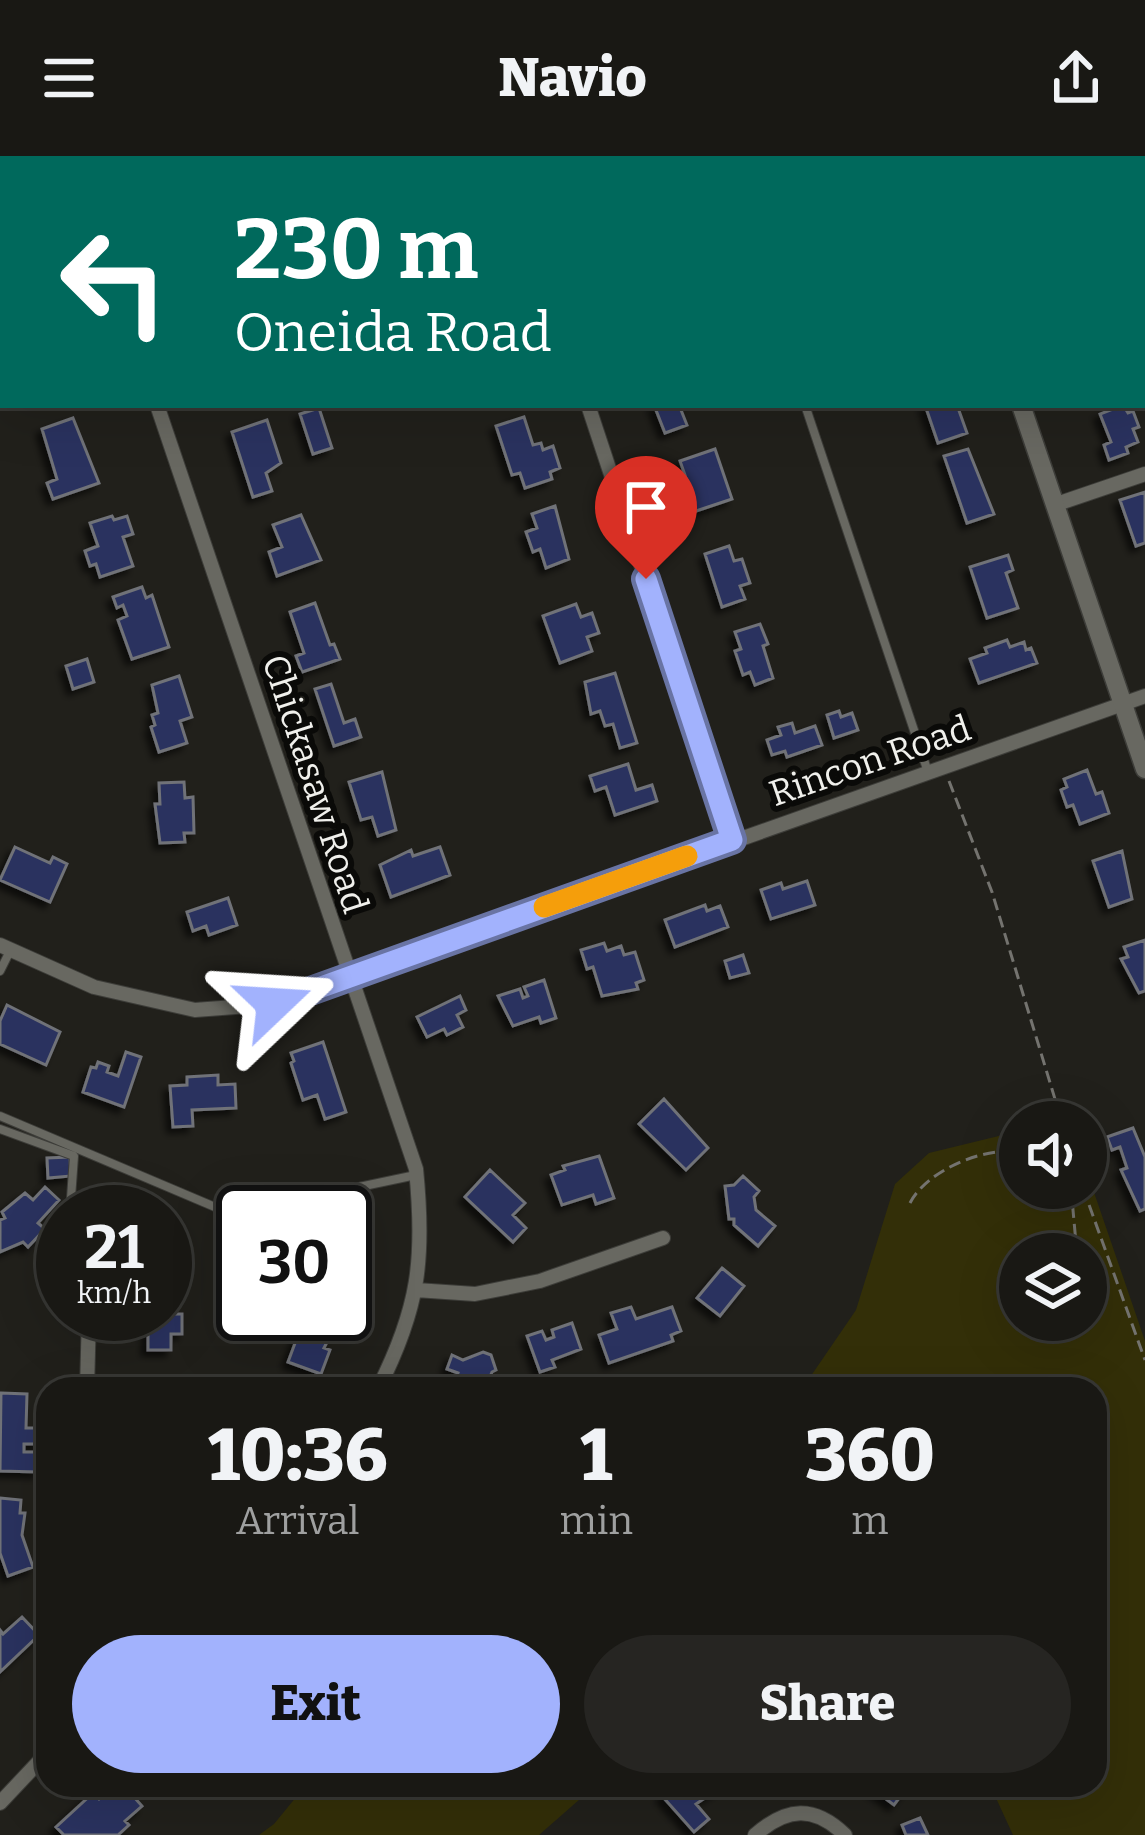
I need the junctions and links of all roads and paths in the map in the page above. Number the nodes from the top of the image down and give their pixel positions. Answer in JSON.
{"nodes":[{"id":1,"x":158,"y":408,"type":"edge"},
{"id":2,"x":589,"y":408,"type":"edge"},
{"id":3,"x":806,"y":408,"type":"edge"},
{"id":4,"x":1022,"y":408,"type":"edge"},
{"id":5,"x":1145,"y":474,"type":"edge"},
{"id":6,"x":1054,"y":505,"type":"junction"},
{"id":7,"x":1145,"y":696,"type":"edge"},
{"id":8,"x":1122,"y":704,"type":"junction"},
{"id":9,"x":944,"y":768,"type":"junction"},
{"id":10,"x":1145,"y":769,"type":"edge"},
{"id":11,"x":928,"y":774,"type":"junction"},
{"id":12,"x":732,"y":840,"type":"junction"},
{"id":13,"x":5,"y":948,"type":"edge"},
{"id":14,"x":0,"y":971,"type":"edge"},
{"id":15,"x":348,"y":978,"type":"junction"},
{"id":16,"x":1056,"y":1101,"type":"edge"},
{"id":17,"x":0,"y":1115,"type":"edge"},
{"id":18,"x":0,"y":1129,"type":"edge"},
{"id":19,"x":999,"y":1153,"type":"edge"},
{"id":20,"x":416,"y":1175,"type":"junction"},
{"id":21,"x":74,"y":1185,"type":"edge"},
{"id":22,"x":910,"y":1203,"type":"dead end"},
{"id":23,"x":1091,"y":1209,"type":"edge"},
{"id":24,"x":663,"y":1238,"type":"dead end"},
{"id":25,"x":416,"y":1290,"type":"junction"},
{"id":26,"x":88,"y":1341,"type":"edge"},
{"id":27,"x":1145,"y":1360,"type":"edge"},
{"id":28,"x":87,"y":1377,"type":"edge"},
{"id":29,"x":384,"y":1377,"type":"edge"},
{"id":30,"x":36,"y":1765,"type":"edge"},
{"id":31,"x":0,"y":1803,"type":"edge"},
{"id":32,"x":755,"y":1835,"type":"edge"},
{"id":33,"x":845,"y":1835,"type":"edge"}],
"edges":[{"from":1,"to":15,"type":"street","name":"Chickasaw Road"},
{"from":2,"to":12,"type":"street"},
{"from":3,"to":11,"type":"lane"},
{"from":4,"to":6,"type":"street"},
{"from":5,"to":6,"type":"street"},
{"from":6,"to":8,"type":"street"},
{"from":7,"to":8,"type":"street","name":"Rincon Road"},
{"from":8,"to":9,"type":"street","name":"Rincon Road"},
{"from":8,"to":10,"type":"street"},
{"from":9,"to":11,"type":"street","name":"Rincon Road"},
{"from":9,"to":16,"type":"path"},
{"from":11,"to":12,"type":"street","name":"Rincon Road"},
{"from":12,"to":15,"type":"street","name":"Rincon Road"},
{"from":13,"to":14,"type":"lane"},
{"from":13,"to":15,"type":"street","name":"Rincon Road"},
{"from":15,"to":20,"type":"street","name":"Chickasaw Road"},
{"from":17,"to":20,"type":"lane"},
{"from":18,"to":21,"type":"lane"},
{"from":19,"to":22,"type":"path"},
{"from":20,"to":25,"type":"street","name":"Chickasaw Road"},
{"from":23,"to":27,"type":"path"},
{"from":24,"to":25,"type":"street"},
{"from":25,"to":29,"type":"street","name":"Chickasaw Road"},
{"from":26,"to":28,"type":"street"},
{"from":30,"to":31,"type":"street"},
{"from":32,"to":33,"type":"street"}]}
